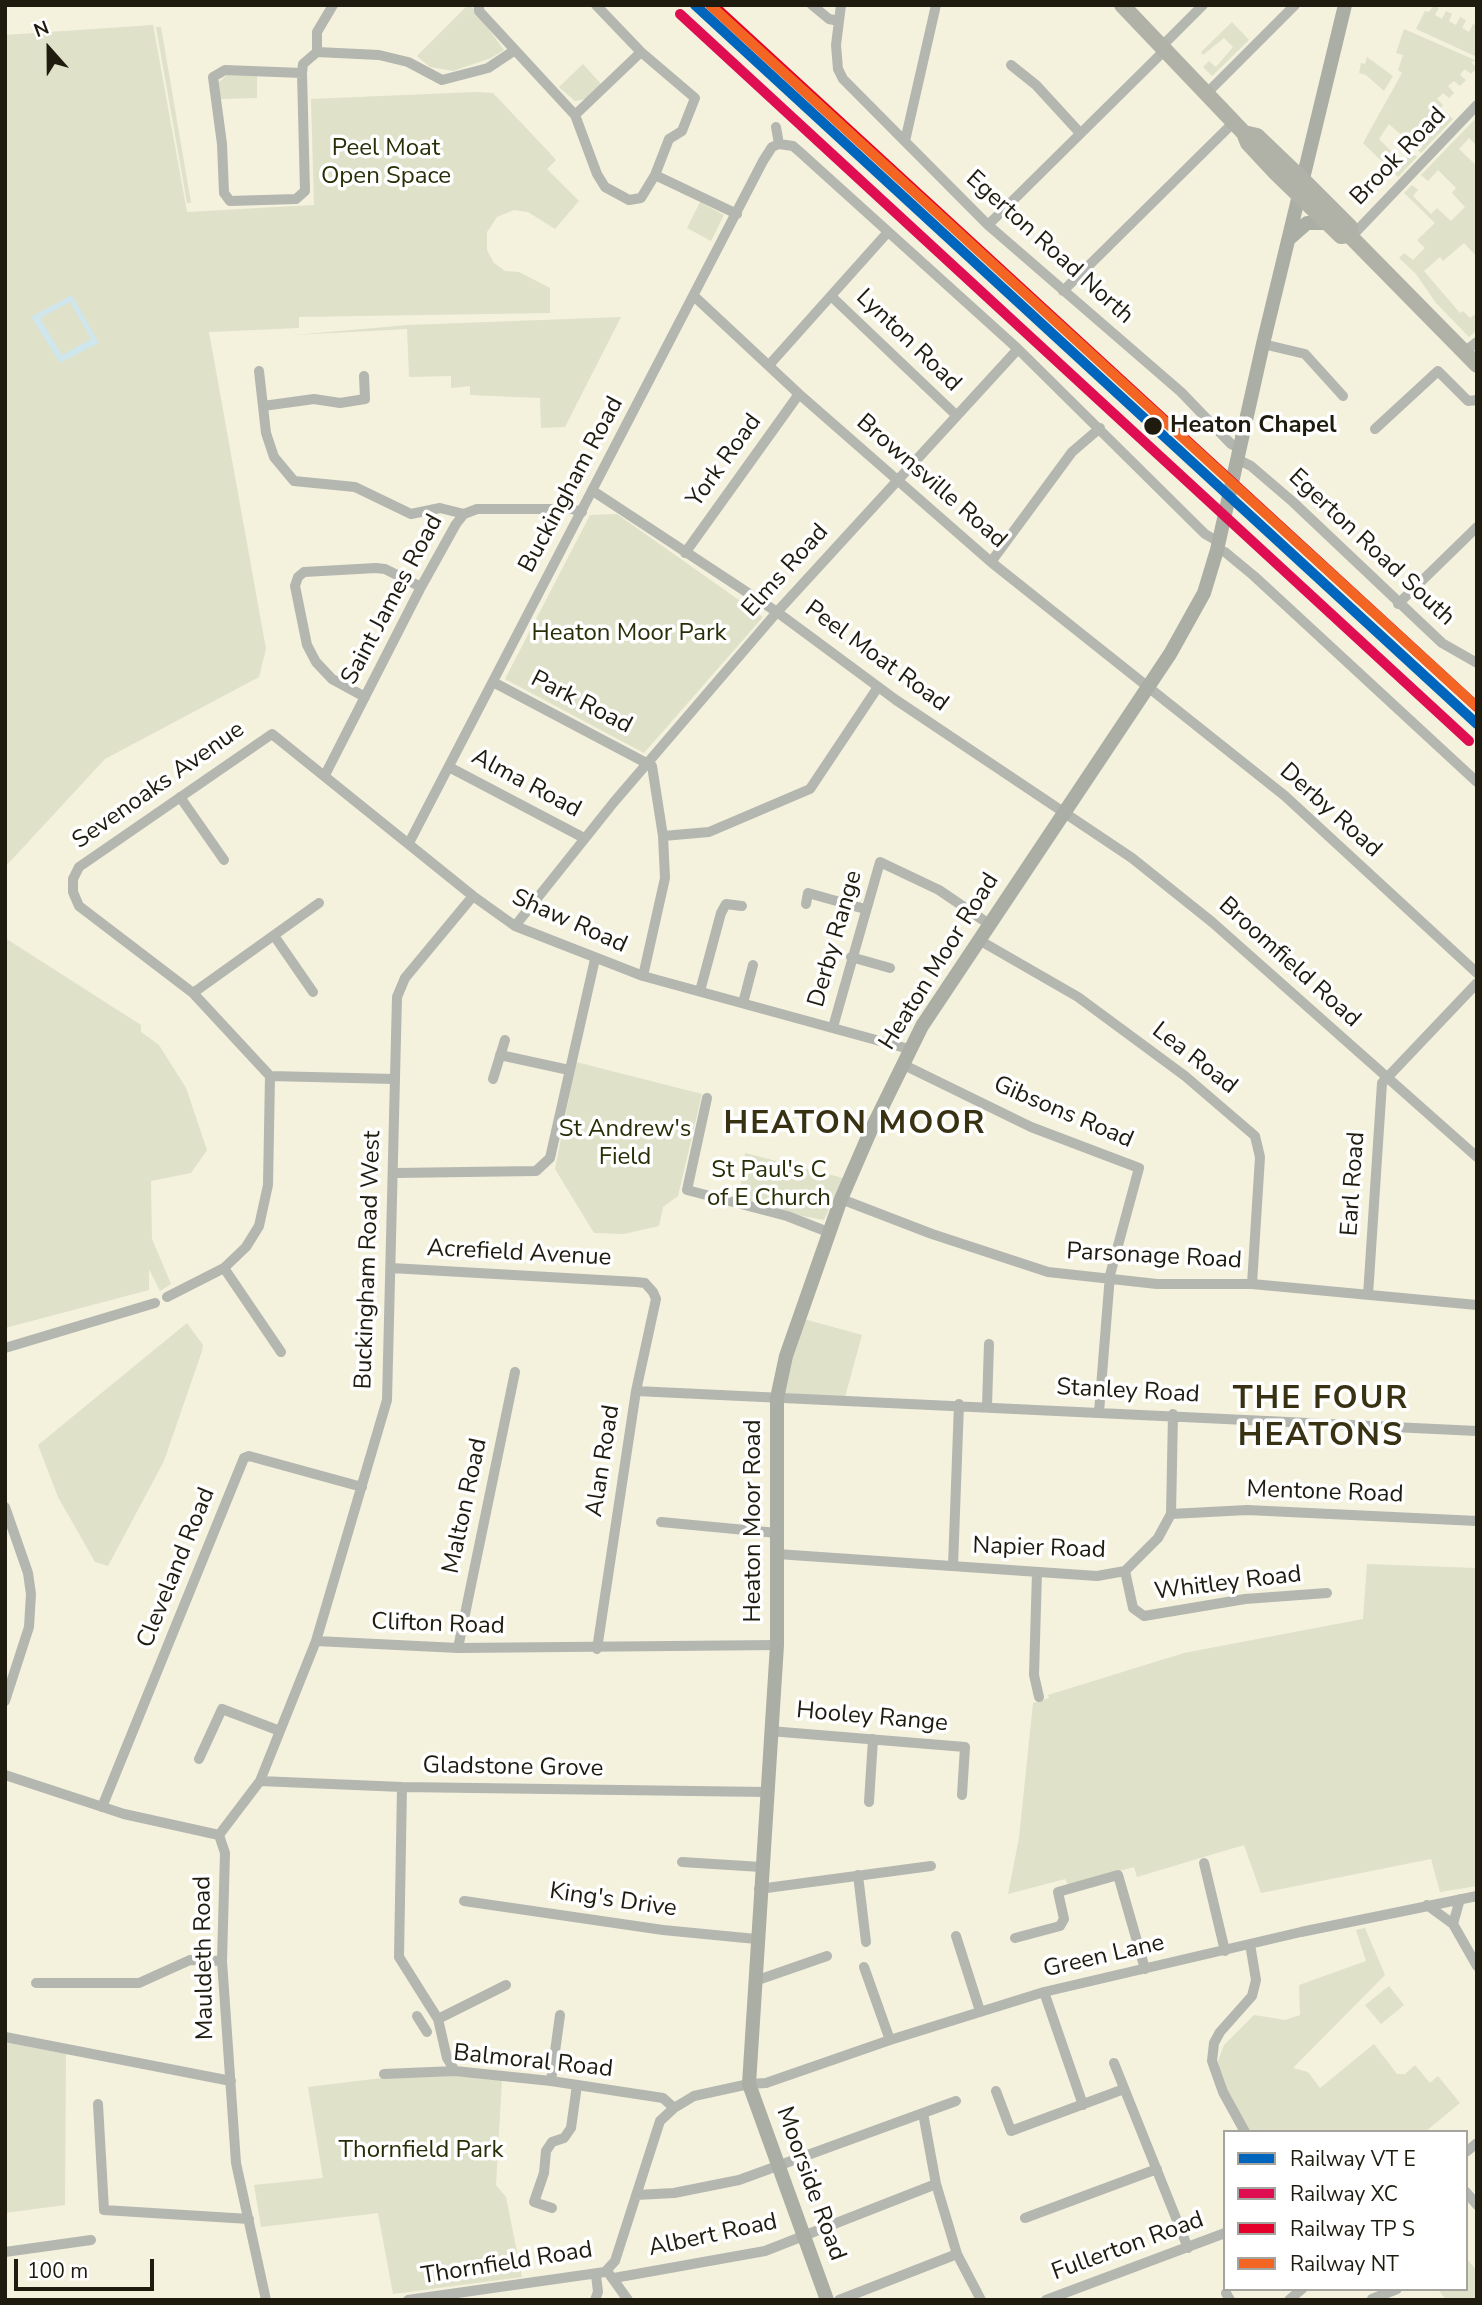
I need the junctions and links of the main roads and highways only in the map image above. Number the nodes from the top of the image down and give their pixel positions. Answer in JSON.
{"nodes":[{"id":1,"x":1122,"y":5,"type":"edge"},
{"id":2,"x":1345,"y":5,"type":"edge"},
{"id":3,"x":1301,"y":187,"type":"junction"},
{"id":4,"x":1328,"y":223,"type":"junction"},
{"id":5,"x":1350,"y":236,"type":"junction"},
{"id":6,"x":1288,"y":240,"type":"junction"},
{"id":7,"x":1470,"y":347,"type":"edge"},
{"id":8,"x":1477,"y":365,"type":"edge"},
{"id":9,"x":749,"y":2084,"type":"joint"},
{"id":10,"x":827,"y":2300,"type":"edge"}],
"edges":[{"from":1,"to":3,"type":"highway"},
{"from":2,"to":3,"type":"main road","name":"Heaton Moor Road"},
{"from":3,"to":4,"type":"highway"},
{"from":3,"to":5,"type":"highway"},
{"from":3,"to":6,"type":"main road","name":"Heaton Moor Road"},
{"from":4,"to":5,"type":"highway"},
{"from":4,"to":6,"type":"main road"},
{"from":5,"to":7,"type":"highway"},
{"from":6,"to":9,"type":"main road","name":"Heaton Moor Road"},
{"from":7,"to":8,"type":"highway"},
{"from":9,"to":10,"type":"main road","name":"Moorside Road"}]}
